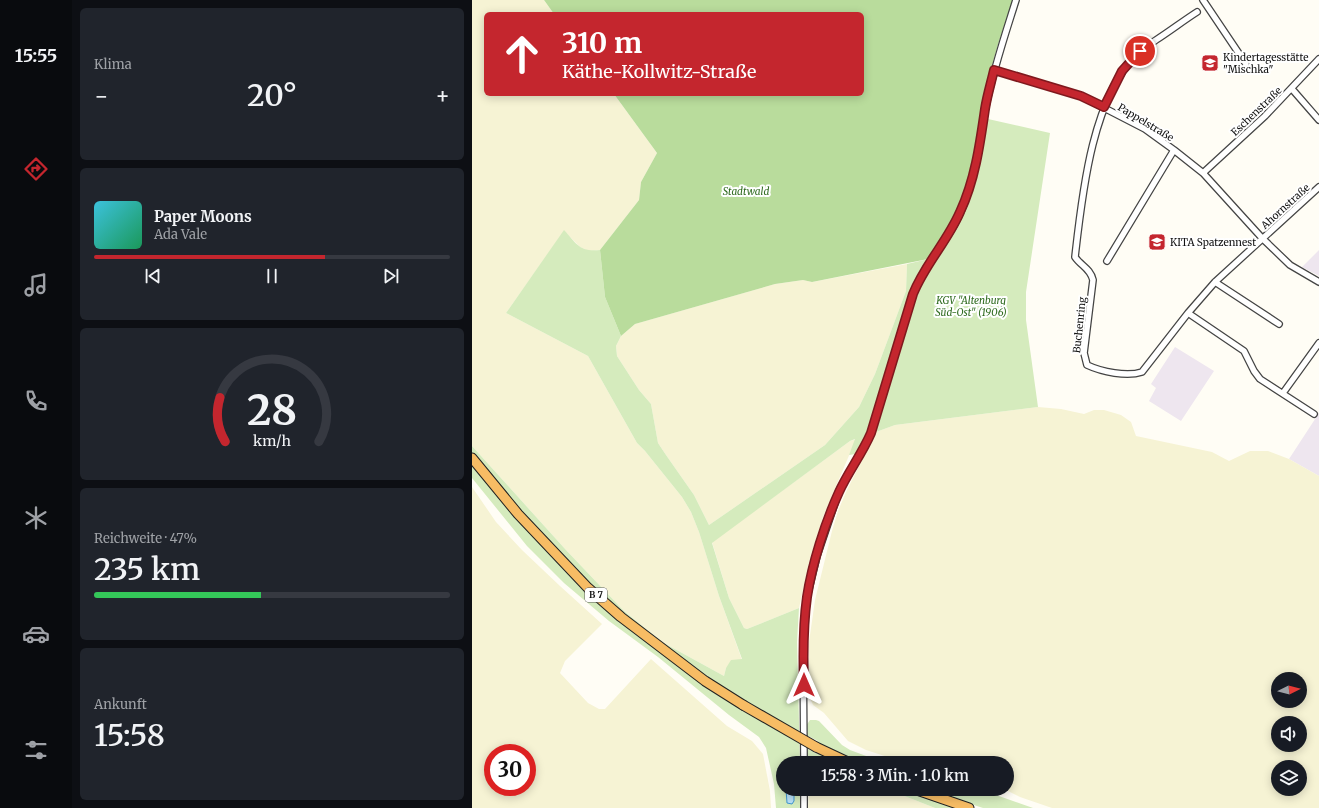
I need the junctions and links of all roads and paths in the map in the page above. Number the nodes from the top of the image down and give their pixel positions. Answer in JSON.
{"nodes":[{"id":1,"x":1016,"y":0,"type":"edge"},
{"id":2,"x":1203,"y":0,"type":"edge"},
{"id":3,"x":1197,"y":12,"type":"dead end"},
{"id":4,"x":1319,"y":59,"type":"edge"},
{"id":5,"x":1246,"y":64,"type":"dead end"},
{"id":6,"x":994,"y":70,"type":"junction"},
{"id":7,"x":1292,"y":89,"type":"junction"},
{"id":8,"x":1104,"y":107,"type":"junction"},
{"id":9,"x":1318,"y":119,"type":"edge"},
{"id":10,"x":1174,"y":150,"type":"junction"},
{"id":11,"x":1202,"y":173,"type":"junction"},
{"id":12,"x":1319,"y":187,"type":"edge"},
{"id":13,"x":1262,"y":238,"type":"junction"},
{"id":14,"x":1107,"y":261,"type":"dead end"},
{"id":15,"x":1215,"y":282,"type":"junction"},
{"id":16,"x":1319,"y":282,"type":"edge"},
{"id":17,"x":1188,"y":313,"type":"junction"},
{"id":18,"x":1279,"y":324,"type":"dead end"},
{"id":19,"x":1319,"y":343,"type":"edge"},
{"id":20,"x":1283,"y":394,"type":"junction"},
{"id":21,"x":1314,"y":414,"type":"dead end"},
{"id":22,"x":472,"y":458,"type":"edge"},
{"id":23,"x":804,"y":756,"type":"edge"},
{"id":24,"x":835,"y":756,"type":"edge"},
{"id":25,"x":804,"y":796,"type":"edge"},
{"id":26,"x":934,"y":796,"type":"edge"},
{"id":27,"x":804,"y":808,"type":"edge"},
{"id":28,"x":969,"y":808,"type":"edge"}],
"edges":[{"from":1,"to":6,"type":"street"},
{"from":2,"to":5,"type":"street"},
{"from":3,"to":8,"type":"street"},
{"from":4,"to":7,"type":"street","name":"Eschenstraße"},
{"from":6,"to":8,"type":"street","name":"Pappelstraße"},
{"from":6,"to":23,"type":"street"},
{"from":7,"to":9,"type":"street"},
{"from":7,"to":11,"type":"street","name":"Eschenstraße"},
{"from":8,"to":10,"type":"street","name":"Pappelstraße"},
{"from":8,"to":17,"type":"street","name":"Buchenring"},
{"from":10,"to":11,"type":"street","name":"Pappelstraße"},
{"from":10,"to":14,"type":"street","name":"Pappelstraße"},
{"from":11,"to":13,"type":"street","name":"Pappelstraße"},
{"from":12,"to":13,"type":"street","name":"Ahornstraße"},
{"from":13,"to":15,"type":"street","name":"Buchenring"},
{"from":13,"to":16,"type":"street","name":"Pappelstraße"},
{"from":15,"to":17,"type":"street","name":"Buchenring"},
{"from":15,"to":18,"type":"street"},
{"from":17,"to":20,"type":"street"},
{"from":19,"to":20,"type":"street"},
{"from":20,"to":21,"type":"street"},
{"from":22,"to":24,"type":"highway","number":"B 7","bridge":true},
{"from":25,"to":27,"type":"street"},
{"from":26,"to":28,"type":"highway"}]}
